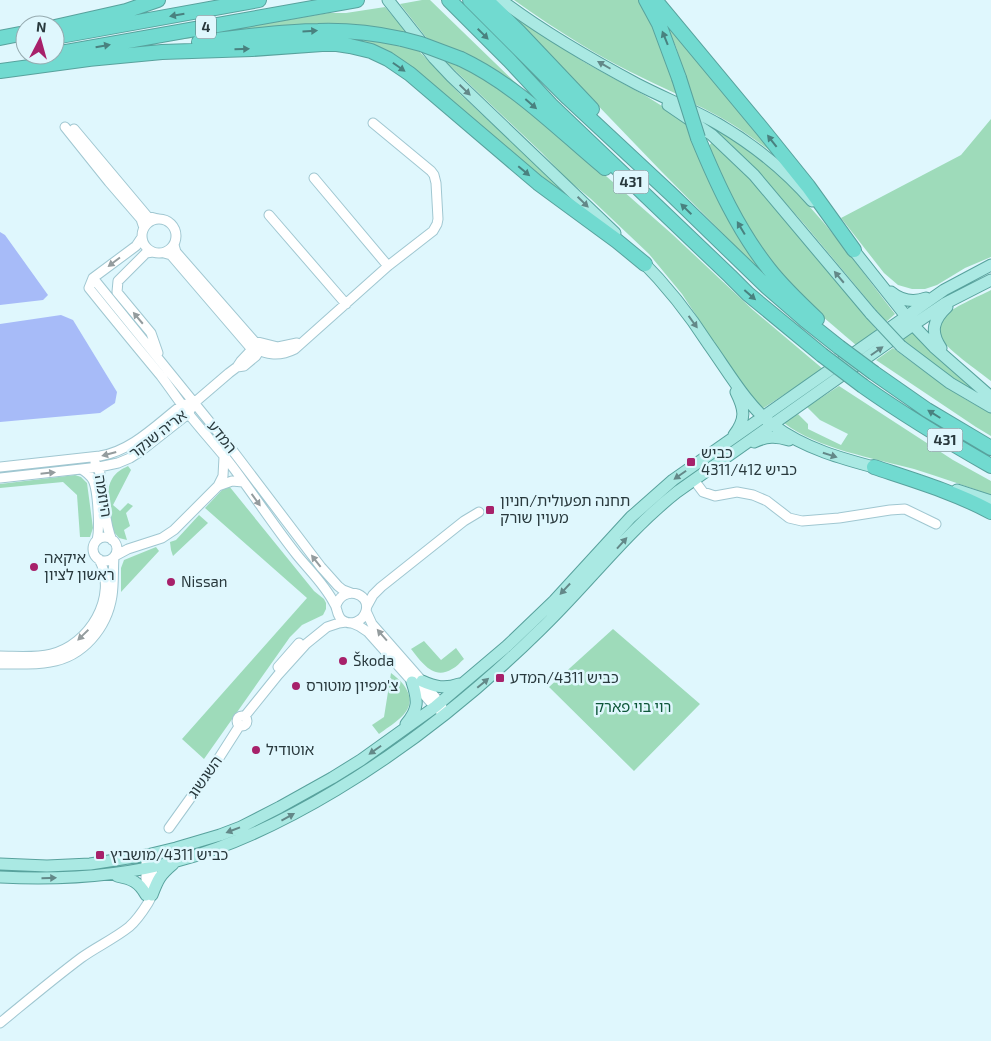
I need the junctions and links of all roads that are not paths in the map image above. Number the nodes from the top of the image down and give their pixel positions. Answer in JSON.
{"nodes":[{"id":1,"x":158,"y":0,"type":"edge"},
{"id":2,"x":259,"y":0,"type":"edge"},
{"id":3,"x":357,"y":0,"type":"edge"},
{"id":4,"x":388,"y":0,"type":"edge"},
{"id":5,"x":449,"y":0,"type":"edge"},
{"id":6,"x":470,"y":0,"type":"edge"},
{"id":7,"x":486,"y":0,"type":"edge"},
{"id":8,"x":502,"y":0,"type":"edge"},
{"id":9,"x":646,"y":0,"type":"edge"},
{"id":10,"x":656,"y":0,"type":"edge"},
{"id":11,"x":65,"y":25,"type":"edge"},
{"id":12,"x":15,"y":35,"type":"edge"},
{"id":13,"x":65,"y":35,"type":"edge"},
{"id":14,"x":0,"y":38,"type":"edge"},
{"id":15,"x":15,"y":44,"type":"edge"},
{"id":16,"x":0,"y":47,"type":"edge"},
{"id":17,"x":65,"y":52,"type":"edge"},
{"id":18,"x":88,"y":59,"type":"junction"},
{"id":19,"x":15,"y":61,"type":"edge"},
{"id":20,"x":0,"y":64,"type":"edge"},
{"id":21,"x":0,"y":71,"type":"edge"},
{"id":22,"x":638,"y":84,"type":"junction"},
{"id":23,"x":373,"y":123,"type":"dead end"},
{"id":24,"x":314,"y":178,"type":"dead end"},
{"id":25,"x":671,"y":194,"type":"junction"},
{"id":26,"x":269,"y":215,"type":"dead end"},
{"id":27,"x":158,"y":219,"type":"junction"},
{"id":28,"x":143,"y":232,"type":"junction"},
{"id":29,"x":174,"y":244,"type":"junction"},
{"id":30,"x":854,"y":250,"type":"junction"},
{"id":31,"x":153,"y":252,"type":"junction"},
{"id":32,"x":164,"y":253,"type":"junction"},
{"id":33,"x":645,"y":264,"type":"junction"},
{"id":34,"x":991,"y":265,"type":"edge"},
{"id":35,"x":388,"y":266,"type":"junction"},
{"id":36,"x":730,"y":276,"type":"junction"},
{"id":37,"x":93,"y":278,"type":"junction"},
{"id":38,"x":991,"y":280,"type":"edge"},
{"id":39,"x":882,"y":284,"type":"junction"},
{"id":40,"x":944,"y":290,"type":"junction"},
{"id":41,"x":959,"y":296,"type":"junction"},
{"id":42,"x":346,"y":304,"type":"junction"},
{"id":43,"x":910,"y":320,"type":"junction"},
{"id":44,"x":841,"y":345,"type":"junction"},
{"id":45,"x":257,"y":347,"type":"junction"},
{"id":46,"x":720,"y":359,"type":"junction"},
{"id":47,"x":161,"y":360,"type":"junction"},
{"id":48,"x":960,"y":370,"type":"junction"},
{"id":49,"x":170,"y":389,"type":"junction"},
{"id":50,"x":991,"y":397,"type":"edge"},
{"id":51,"x":194,"y":403,"type":"junction"},
{"id":52,"x":182,"y":405,"type":"junction"},
{"id":53,"x":991,"y":407,"type":"edge"},
{"id":54,"x":900,"y":412,"type":"junction"},
{"id":55,"x":188,"y":414,"type":"junction"},
{"id":56,"x":164,"y":420,"type":"junction"},
{"id":57,"x":767,"y":421,"type":"junction"},
{"id":58,"x":197,"y":423,"type":"junction"},
{"id":59,"x":173,"y":426,"type":"junction"},
{"id":60,"x":808,"y":446,"type":"junction"},
{"id":61,"x":732,"y":447,"type":"junction"},
{"id":62,"x":991,"y":448,"type":"edge"},
{"id":63,"x":224,"y":457,"type":"junction"},
{"id":64,"x":87,"y":458,"type":"junction"},
{"id":65,"x":118,"y":463,"type":"junction"},
{"id":66,"x":991,"y":466,"type":"edge"},
{"id":67,"x":0,"y":467,"type":"edge"},
{"id":68,"x":99,"y":467,"type":"junction"},
{"id":69,"x":874,"y":467,"type":"junction"},
{"id":70,"x":81,"y":469,"type":"junction"},
{"id":71,"x":991,"y":472,"type":"edge"},
{"id":72,"x":0,"y":478,"type":"edge"},
{"id":73,"x":694,"y":480,"type":"junction"},
{"id":74,"x":243,"y":482,"type":"junction"},
{"id":75,"x":218,"y":486,"type":"junction"},
{"id":76,"x":103,"y":490,"type":"junction"},
{"id":77,"x":991,"y":501,"type":"edge"},
{"id":78,"x":479,"y":512,"type":"dead end"},
{"id":79,"x":991,"y":512,"type":"edge"},
{"id":80,"x":936,"y":524,"type":"dead end"},
{"id":81,"x":98,"y":540,"type":"junction"},
{"id":82,"x":114,"y":541,"type":"junction"},
{"id":83,"x":138,"y":546,"type":"junction"},
{"id":84,"x":114,"y":557,"type":"junction"},
{"id":85,"x":99,"y":559,"type":"junction"},
{"id":86,"x":381,"y":587,"type":"junction"},
{"id":87,"x":355,"y":594,"type":"junction"},
{"id":88,"x":336,"y":608,"type":"junction"},
{"id":89,"x":366,"y":608,"type":"junction"},
{"id":90,"x":349,"y":622,"type":"junction"},
{"id":91,"x":0,"y":656,"type":"edge"},
{"id":92,"x":0,"y":664,"type":"edge"},
{"id":93,"x":468,"y":680,"type":"junction"},
{"id":94,"x":417,"y":682,"type":"junction"},
{"id":95,"x":258,"y":699,"type":"junction"},
{"id":96,"x":437,"y":705,"type":"junction"},
{"id":97,"x":445,"y":714,"type":"junction"},
{"id":98,"x":398,"y":734,"type":"junction"},
{"id":99,"x":169,"y":828,"type":"dead end"},
{"id":100,"x":147,"y":856,"type":"junction"},
{"id":101,"x":177,"y":861,"type":"junction"},
{"id":102,"x":0,"y":864,"type":"edge"},
{"id":103,"x":148,"y":868,"type":"junction"},
{"id":104,"x":108,"y":875,"type":"junction"},
{"id":105,"x":0,"y":877,"type":"edge"},
{"id":106,"x":149,"y":895,"type":"junction"},
{"id":107,"x":0,"y":1023,"type":"edge"}],
"edges":[{"from":1,"to":11,"type":"highway"},
{"from":2,"to":13,"type":"highway","number":"4","one_way":true},
{"from":17,"to":3,"type":"highway","number":"4","one_way":true},
{"from":4,"to":33,"type":"main road","one_way":true},
{"from":5,"to":36,"type":"highway","number":"431","one_way":true},
{"from":6,"to":25,"type":"highway","number":"431"},
{"from":7,"to":25,"type":"highway"},
{"from":22,"to":8,"type":"main road","one_way":true},
{"from":44,"to":9,"type":"highway","one_way":true,"bridge":true},
{"from":30,"to":10,"type":"highway","one_way":true},
{"from":12,"to":14,"type":"highway"},
{"from":15,"to":16,"type":"highway"},
{"from":18,"to":21,"type":"highway"},
{"from":18,"to":33,"type":"highway","one_way":true},
{"from":18,"to":36,"type":"highway","one_way":true,"bridge":true},
{"from":19,"to":20,"type":"highway"},
{"from":22,"to":30,"type":"main road"},
{"from":53,"to":22,"type":"main road","one_way":true,"bridge":true},
{"from":23,"to":35,"type":"street"},
{"from":24,"to":35,"type":"street"},
{"from":44,"to":25,"type":"highway","number":"431","one_way":true},
{"from":26,"to":42,"type":"street"},
{"from":27,"to":28,"type":"street"},
{"from":27,"to":28,"type":"street"},
{"from":27,"to":29,"type":"street"},
{"from":28,"to":31,"type":"street"},
{"from":28,"to":37,"type":"street","one_way":true},
{"from":29,"to":32,"type":"street"},
{"from":29,"to":45,"type":"street"},
{"from":30,"to":39,"type":"main road"},
{"from":31,"to":32,"type":"street"},
{"from":47,"to":31,"type":"street","one_way":true},
{"from":32,"to":45,"type":"street"},
{"from":33,"to":46,"type":"main road","one_way":true},
{"from":34,"to":40,"type":"main road"},
{"from":35,"to":42,"type":"street"},
{"from":36,"to":54,"type":"highway","number":"431","one_way":true,"bridge":true},
{"from":37,"to":47,"type":"street","name":"המדע"},
{"from":37,"to":49,"type":"street","name":"המדע"},
{"from":38,"to":41,"type":"main road"},
{"from":39,"to":40,"type":"main road"},
{"from":39,"to":43,"type":"main road"},
{"from":40,"to":43,"type":"main road"},
{"from":41,"to":43,"type":"main road"},
{"from":41,"to":48,"type":"main road"},
{"from":42,"to":45,"type":"street"},
{"from":43,"to":48,"type":"main road"},
{"from":43,"to":57,"type":"main road"},
{"from":62,"to":44,"type":"highway","number":"431","one_way":true,"bridge":true},
{"from":45,"to":51,"type":"street"},
{"from":46,"to":57,"type":"main road"},
{"from":46,"to":61,"type":"main road"},
{"from":47,"to":51,"type":"street","name":"המדע"},
{"from":48,"to":50,"type":"main road"},
{"from":49,"to":52,"type":"street","name":"המדע"},
{"from":49,"to":56,"type":"street"},
{"from":51,"to":52,"type":"street","name":"אריה שנקר"},
{"from":51,"to":55,"type":"street","name":"אריה שנקר"},
{"from":87,"to":51,"type":"street","name":"המדע","one_way":true},
{"from":52,"to":55,"type":"street","name":"המדע"},
{"from":52,"to":56,"type":"street","name":"אריה שנקר"},
{"from":54,"to":66,"type":"highway","number":"431"},
{"from":54,"to":71,"type":"highway"},
{"from":55,"to":58,"type":"street","name":"המדע"},
{"from":55,"to":59,"type":"street","name":"אריה שנקר"},
{"from":56,"to":64,"type":"street","name":"אריה שנקר","one_way":true},
{"from":57,"to":60,"type":"main road"},
{"from":57,"to":61,"type":"main road"},
{"from":58,"to":59,"type":"street"},
{"from":58,"to":63,"type":"street","name":"המדע"},
{"from":59,"to":65,"type":"street","name":"אריה שנקר"},
{"from":60,"to":61,"type":"main road"},
{"from":60,"to":69,"type":"main road","one_way":true},
{"from":61,"to":73,"type":"main road"},
{"from":61,"to":93,"type":"main road","one_way":true},
{"from":63,"to":74,"type":"street","name":"המדע"},
{"from":63,"to":75,"type":"street"},
{"from":64,"to":67,"type":"street","name":"אריה שנקר"},
{"from":64,"to":68,"type":"street","name":"היוזמה"},
{"from":65,"to":68,"type":"street","name":"אריה שנקר"},
{"from":65,"to":76,"type":"street"},
{"from":68,"to":70,"type":"street","name":"אריה שנקר"},
{"from":68,"to":76,"type":"street","name":"היוזמה"},
{"from":69,"to":77,"type":"main road"},
{"from":69,"to":79,"type":"highway"},
{"from":72,"to":70,"type":"street","name":"אריה שנקר","one_way":true},
{"from":70,"to":81,"type":"street","name":"היוזמה"},
{"from":73,"to":80,"type":"street"},
{"from":97,"to":73,"type":"main road","one_way":true},
{"from":74,"to":75,"type":"street"},
{"from":74,"to":88,"type":"street","name":"המדע","one_way":true},
{"from":75,"to":83,"type":"street"},
{"from":76,"to":82,"type":"street","name":"היוזמה"},
{"from":78,"to":86,"type":"street"},
{"from":81,"to":82,"type":"street"},
{"from":81,"to":85,"type":"street"},
{"from":82,"to":83,"type":"street"},
{"from":82,"to":84,"type":"street"},
{"from":83,"to":84,"type":"street"},
{"from":84,"to":85,"type":"street"},
{"from":84,"to":92,"type":"street"},
{"from":85,"to":91,"type":"street","one_way":true},
{"from":86,"to":87,"type":"street"},
{"from":86,"to":89,"type":"street"},
{"from":87,"to":88,"type":"street"},
{"from":87,"to":89,"type":"street"},
{"from":88,"to":90,"type":"street"},
{"from":88,"to":95,"type":"street"},
{"from":89,"to":90,"type":"street"},
{"from":94,"to":89,"type":"street","one_way":true},
{"from":90,"to":94,"type":"street"},
{"from":90,"to":95,"type":"street"},
{"from":93,"to":94,"type":"main road"},
{"from":93,"to":96,"type":"main road"},
{"from":94,"to":96,"type":"street"},
{"from":94,"to":98,"type":"main road"},
{"from":95,"to":99,"type":"street","name":"השגשוג"},
{"from":96,"to":97,"type":"street"},
{"from":96,"to":98,"type":"main road"},
{"from":101,"to":97,"type":"main road","one_way":true},
{"from":98,"to":100,"type":"main road","one_way":true},
{"from":100,"to":102,"type":"main road"},
{"from":100,"to":103,"type":"street"},
{"from":101,"to":103,"type":"main road"},
{"from":101,"to":106,"type":"main road"},
{"from":103,"to":104,"type":"main road"},
{"from":103,"to":106,"type":"street"},
{"from":105,"to":104,"type":"main road","one_way":true},
{"from":104,"to":106,"type":"main road"},
{"from":106,"to":107,"type":"street"}]}
